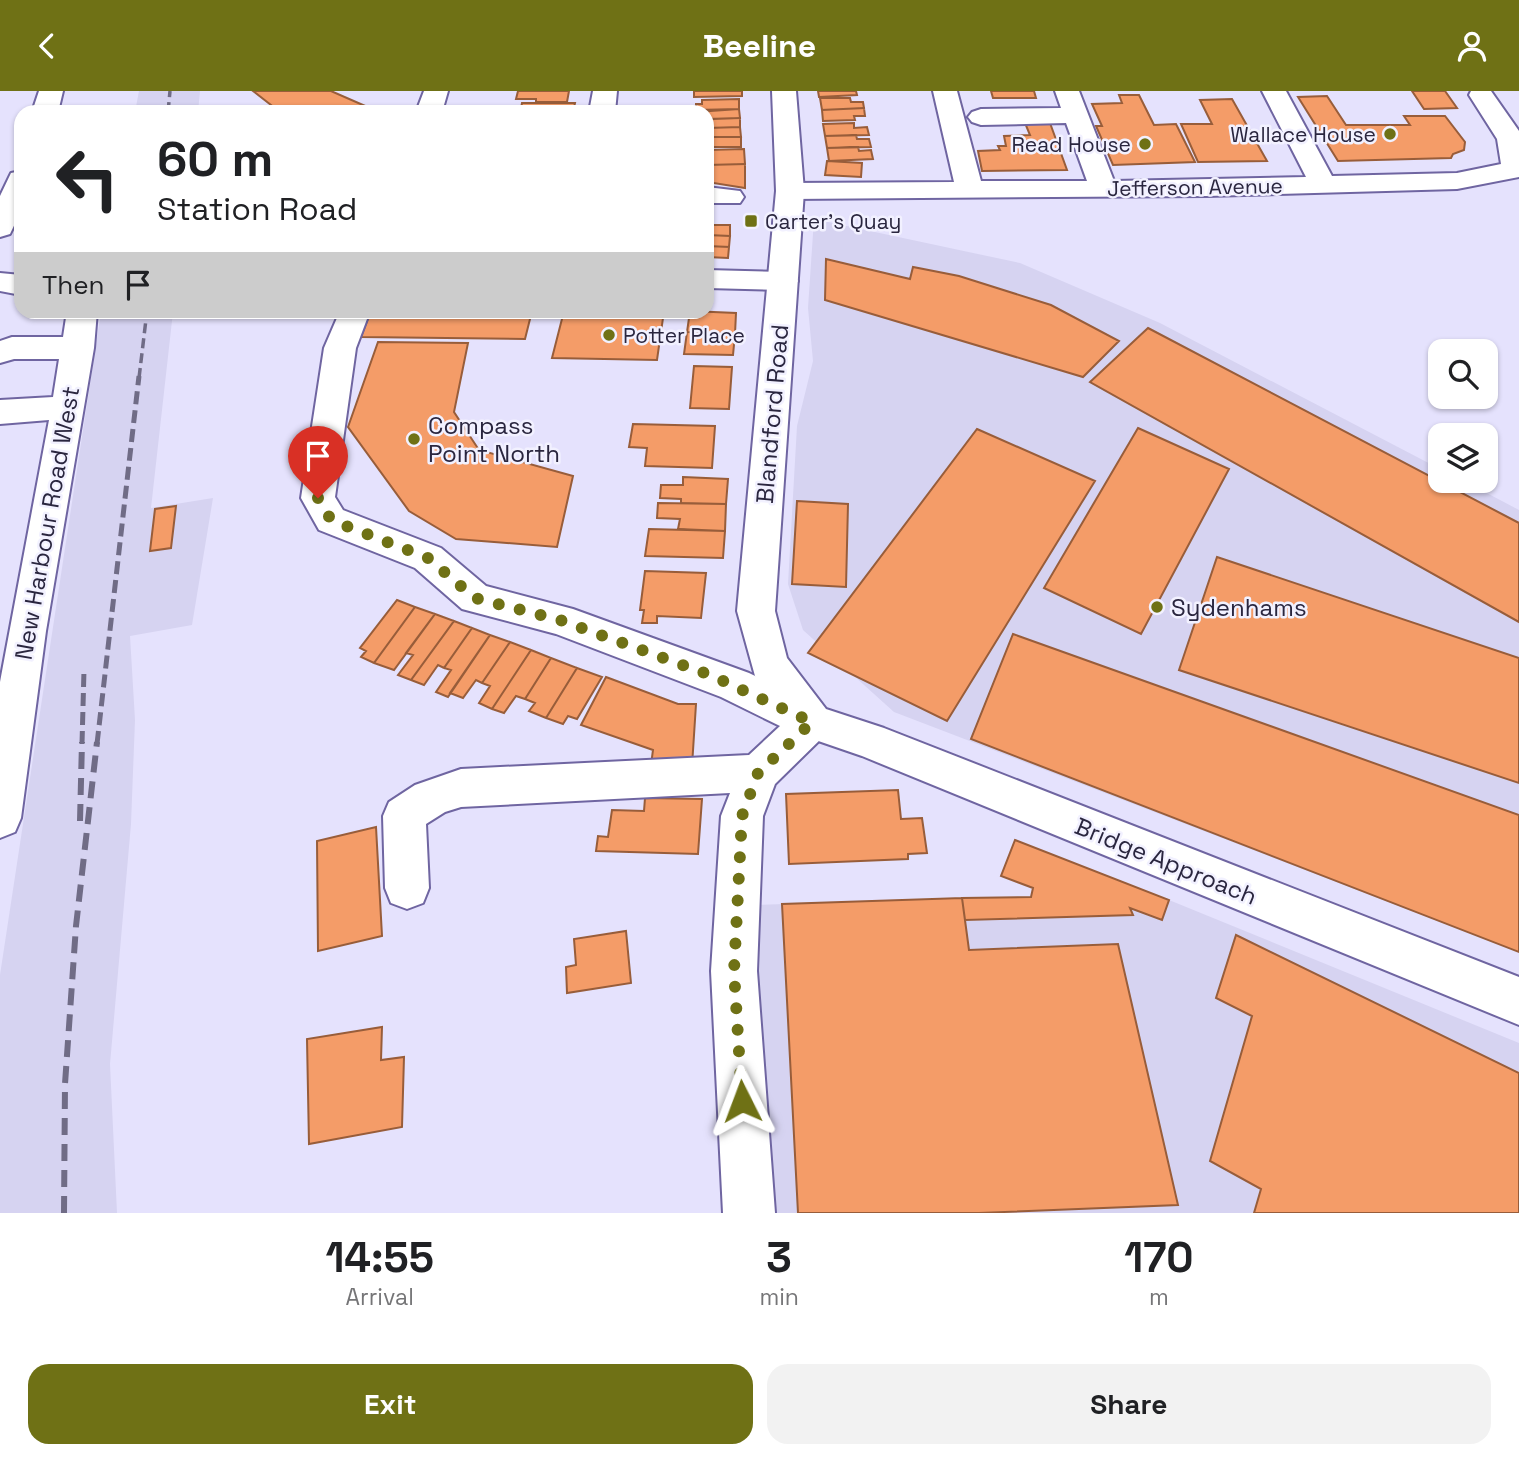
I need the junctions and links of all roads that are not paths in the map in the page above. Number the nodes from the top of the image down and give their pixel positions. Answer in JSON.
{"nodes":[{"id":1,"x":784,"y":91,"type":"edge"},
{"id":2,"x":945,"y":91,"type":"edge"},
{"id":3,"x":1274,"y":91,"type":"edge"},
{"id":4,"x":1481,"y":95,"type":"dead end"},
{"id":5,"x":1071,"y":103,"type":"edge"},
{"id":6,"x":981,"y":117,"type":"dead end"},
{"id":7,"x":1323,"y":184,"type":"junction"},
{"id":8,"x":969,"y":187,"type":"junction"},
{"id":9,"x":1104,"y":189,"type":"junction"},
{"id":10,"x":790,"y":191,"type":"junction"},
{"id":11,"x":14,"y":195,"type":"edge"},
{"id":12,"x":0,"y":228,"type":"edge"},
{"id":13,"x":714,"y":279,"type":"edge"},
{"id":14,"x":783,"y":281,"type":"junction"},
{"id":15,"x":81,"y":319,"type":"edge"},
{"id":16,"x":352,"y":319,"type":"edge"},
{"id":17,"x":78,"y":348,"type":"junction"},
{"id":18,"x":0,"y":352,"type":"edge"},
{"id":19,"x":68,"y":408,"type":"junction"},
{"id":20,"x":1,"y":413,"type":"edge"},
{"id":21,"x":812,"y":722,"type":"junction"},
{"id":22,"x":758,"y":773,"type":"junction"},
{"id":23,"x":0,"y":818,"type":"edge"},
{"id":24,"x":407,"y":888,"type":"dead end"},
{"id":25,"x":1519,"y":1001,"type":"edge"},
{"id":26,"x":749,"y":1213,"type":"edge"}],
"edges":[{"from":1,"to":10,"type":"main road","name":"Blandford Road"},
{"from":2,"to":8,"type":"main road"},
{"from":3,"to":7,"type":"main road"},
{"from":4,"to":7,"type":"main road","name":"Jefferson Avenue"},
{"from":5,"to":6,"type":"main road"},
{"from":5,"to":9,"type":"main road"},
{"from":7,"to":9,"type":"main road","name":"Jefferson Avenue"},
{"from":8,"to":9,"type":"main road","name":"Jefferson Avenue"},
{"from":8,"to":10,"type":"main road","name":"Jefferson Avenue"},
{"from":10,"to":14,"type":"main road","name":"Blandford Road"},
{"from":11,"to":12,"type":"main road"},
{"from":13,"to":14,"type":"main road"},
{"from":14,"to":21,"type":"main road","name":"Blandford Road"},
{"from":15,"to":17,"type":"main road","name":"New Harbour Road West"},
{"from":16,"to":21,"type":"main road","name":"Bridge Approach"},
{"from":17,"to":18,"type":"main road"},
{"from":17,"to":19,"type":"main road","name":"New Harbour Road West"},
{"from":19,"to":20,"type":"main road"},
{"from":19,"to":23,"type":"main road","name":"New Harbour Road West"},
{"from":21,"to":22,"type":"main road"},
{"from":21,"to":25,"type":"main road","name":"Bridge Approach"},
{"from":22,"to":24,"type":"main road"},
{"from":22,"to":26,"type":"main road"}]}
